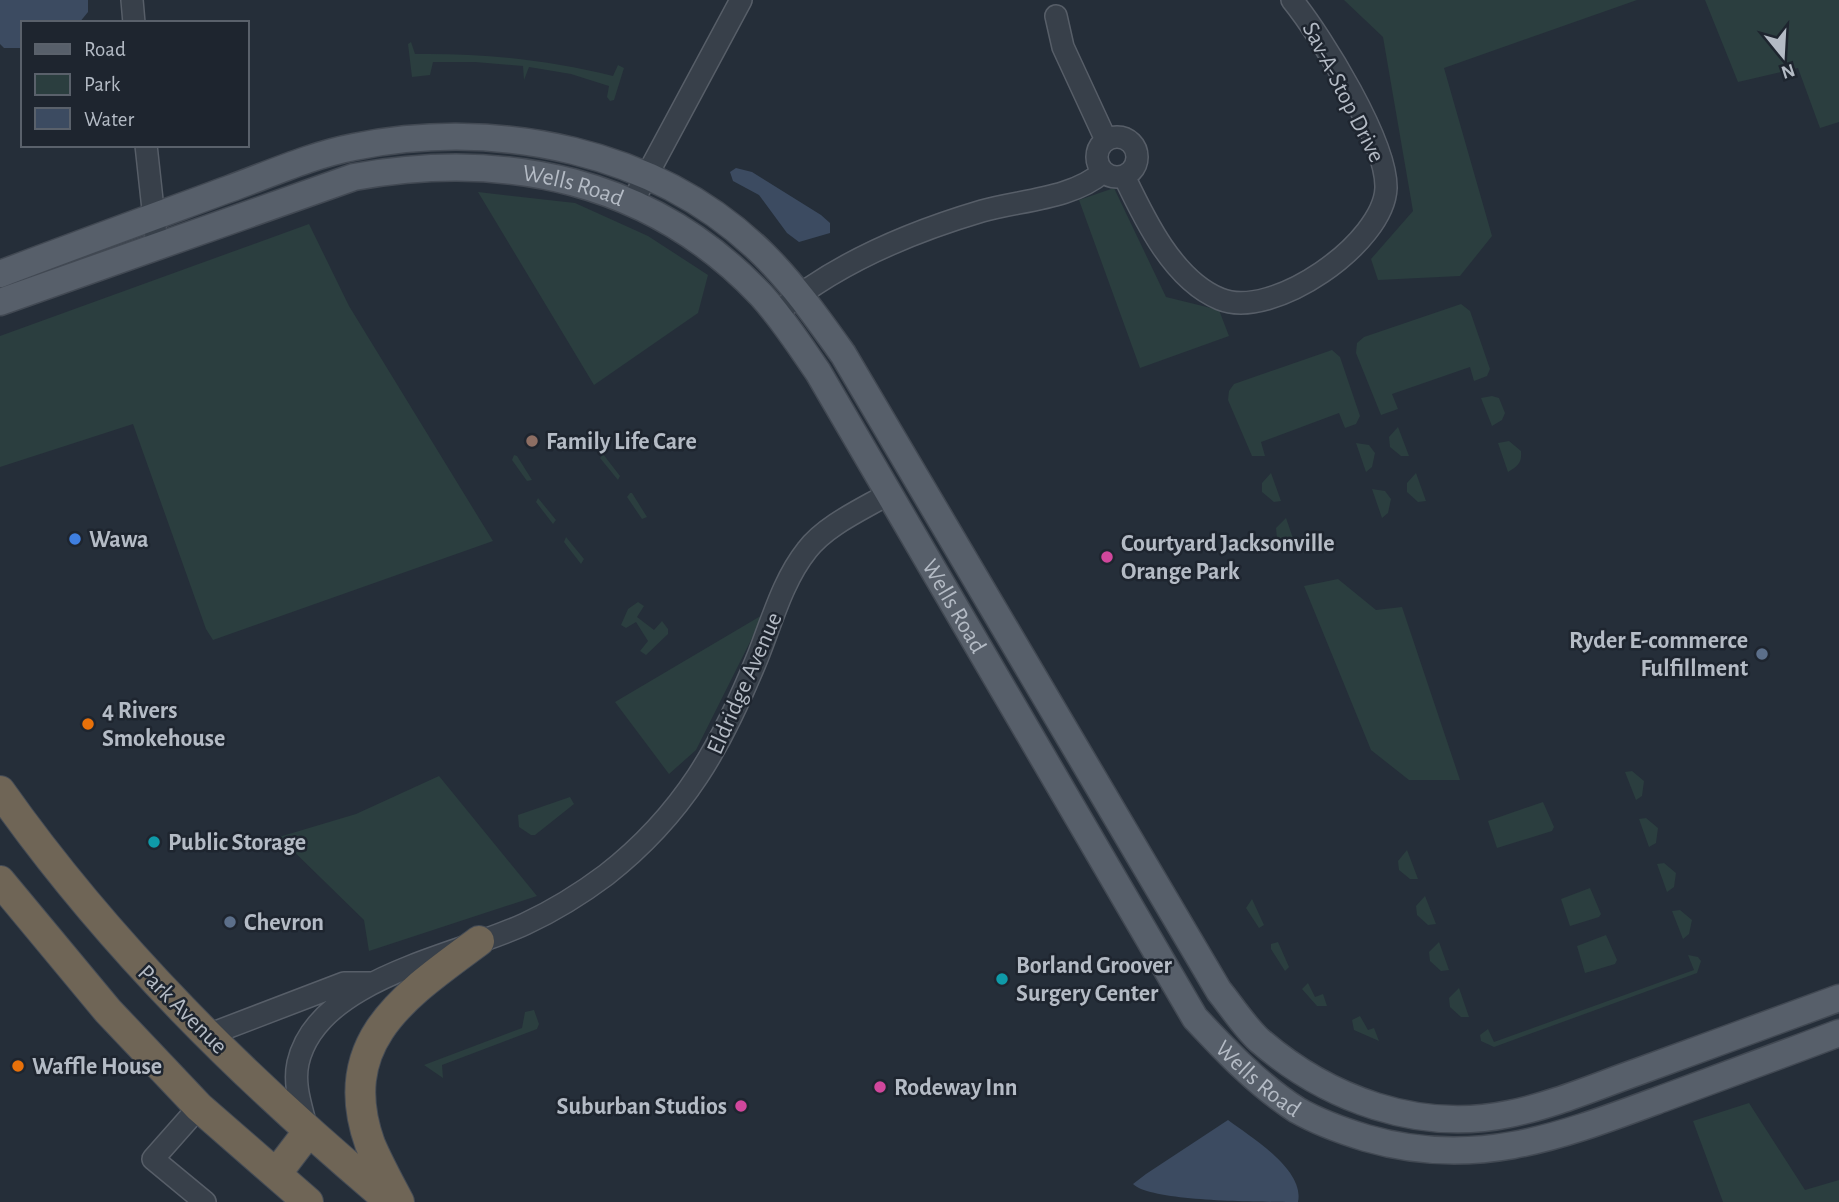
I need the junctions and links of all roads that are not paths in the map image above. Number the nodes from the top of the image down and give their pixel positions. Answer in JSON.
{"nodes":[{"id":1,"x":132,"y":0,"type":"edge"},
{"id":2,"x":741,"y":0,"type":"edge"},
{"id":3,"x":1292,"y":0,"type":"edge"},
{"id":4,"x":1056,"y":16,"type":"dead end"},
{"id":5,"x":134,"y":21,"type":"edge"},
{"id":6,"x":1106,"y":140,"type":"junction"},
{"id":7,"x":146,"y":147,"type":"edge"},
{"id":8,"x":1113,"y":174,"type":"junction"},
{"id":9,"x":647,"y":176,"type":"junction"},
{"id":10,"x":632,"y":203,"type":"junction"},
{"id":11,"x":152,"y":217,"type":"junction"},
{"id":12,"x":157,"y":246,"type":"junction"},
{"id":13,"x":0,"y":274,"type":"edge"},
{"id":14,"x":800,"y":293,"type":"junction"},
{"id":15,"x":0,"y":302,"type":"edge"},
{"id":16,"x":777,"y":313,"type":"junction"},
{"id":17,"x":890,"y":494,"type":"junction"},
{"id":18,"x":0,"y":792,"type":"edge"},
{"id":19,"x":0,"y":881,"type":"edge"},
{"id":20,"x":479,"y":941,"type":"junction"},
{"id":21,"x":371,"y":983,"type":"junction"},
{"id":22,"x":1839,"y":998,"type":"edge"},
{"id":23,"x":1839,"y":1034,"type":"edge"},
{"id":24,"x":208,"y":1035,"type":"junction"},
{"id":25,"x":199,"y":1107,"type":"junction"},
{"id":26,"x":307,"y":1132,"type":"junction"},
{"id":27,"x":276,"y":1174,"type":"junction"},
{"id":28,"x":205,"y":1202,"type":"edge"},
{"id":29,"x":308,"y":1202,"type":"edge"},
{"id":30,"x":391,"y":1202,"type":"edge"},
{"id":31,"x":399,"y":1202,"type":"edge"}],
"edges":[{"from":1,"to":5,"type":"street"},
{"from":2,"to":9,"type":"street"},
{"from":3,"to":8,"type":"street","name":"Sav-A-Stop Drive"},
{"from":4,"to":6,"type":"street"},
{"from":6,"to":8,"type":"street"},
{"from":6,"to":8,"type":"street"},
{"from":7,"to":11,"type":"street"},
{"from":8,"to":14,"type":"street"},
{"from":9,"to":10,"type":"street"},
{"from":9,"to":11,"type":"main road","name":"Wells Road"},
{"from":9,"to":14,"type":"main road","name":"Wells Road"},
{"from":10,"to":12,"type":"main road","name":"Wells Road"},
{"from":10,"to":16,"type":"main road","name":"Wells Road"},
{"from":11,"to":12,"type":"street"},
{"from":11,"to":13,"type":"main road","name":"Wells Road"},
{"from":12,"to":15,"type":"main road","name":"Wells Road"},
{"from":14,"to":16,"type":"street"},
{"from":14,"to":22,"type":"main road","name":"Wells Road"},
{"from":16,"to":17,"type":"main road","name":"Wells Road"},
{"from":17,"to":20,"type":"street","name":"Eldridge Avenue"},
{"from":17,"to":23,"type":"main road","name":"Wells Road"},
{"from":18,"to":24,"type":"highway","name":"Park Avenue"},
{"from":19,"to":25,"type":"highway"},
{"from":20,"to":21,"type":"street","name":"Eldridge Avenue"},
{"from":20,"to":31,"type":"highway"},
{"from":21,"to":24,"type":"street","name":"Eldridge Avenue"},
{"from":21,"to":26,"type":"street","name":"Eldridge Avenue"},
{"from":24,"to":26,"type":"highway","name":"Park Avenue"},
{"from":25,"to":27,"type":"highway"},
{"from":25,"to":28,"type":"street"},
{"from":26,"to":27,"type":"highway"},
{"from":26,"to":30,"type":"highway","name":"Park Avenue"},
{"from":27,"to":29,"type":"highway"}]}
